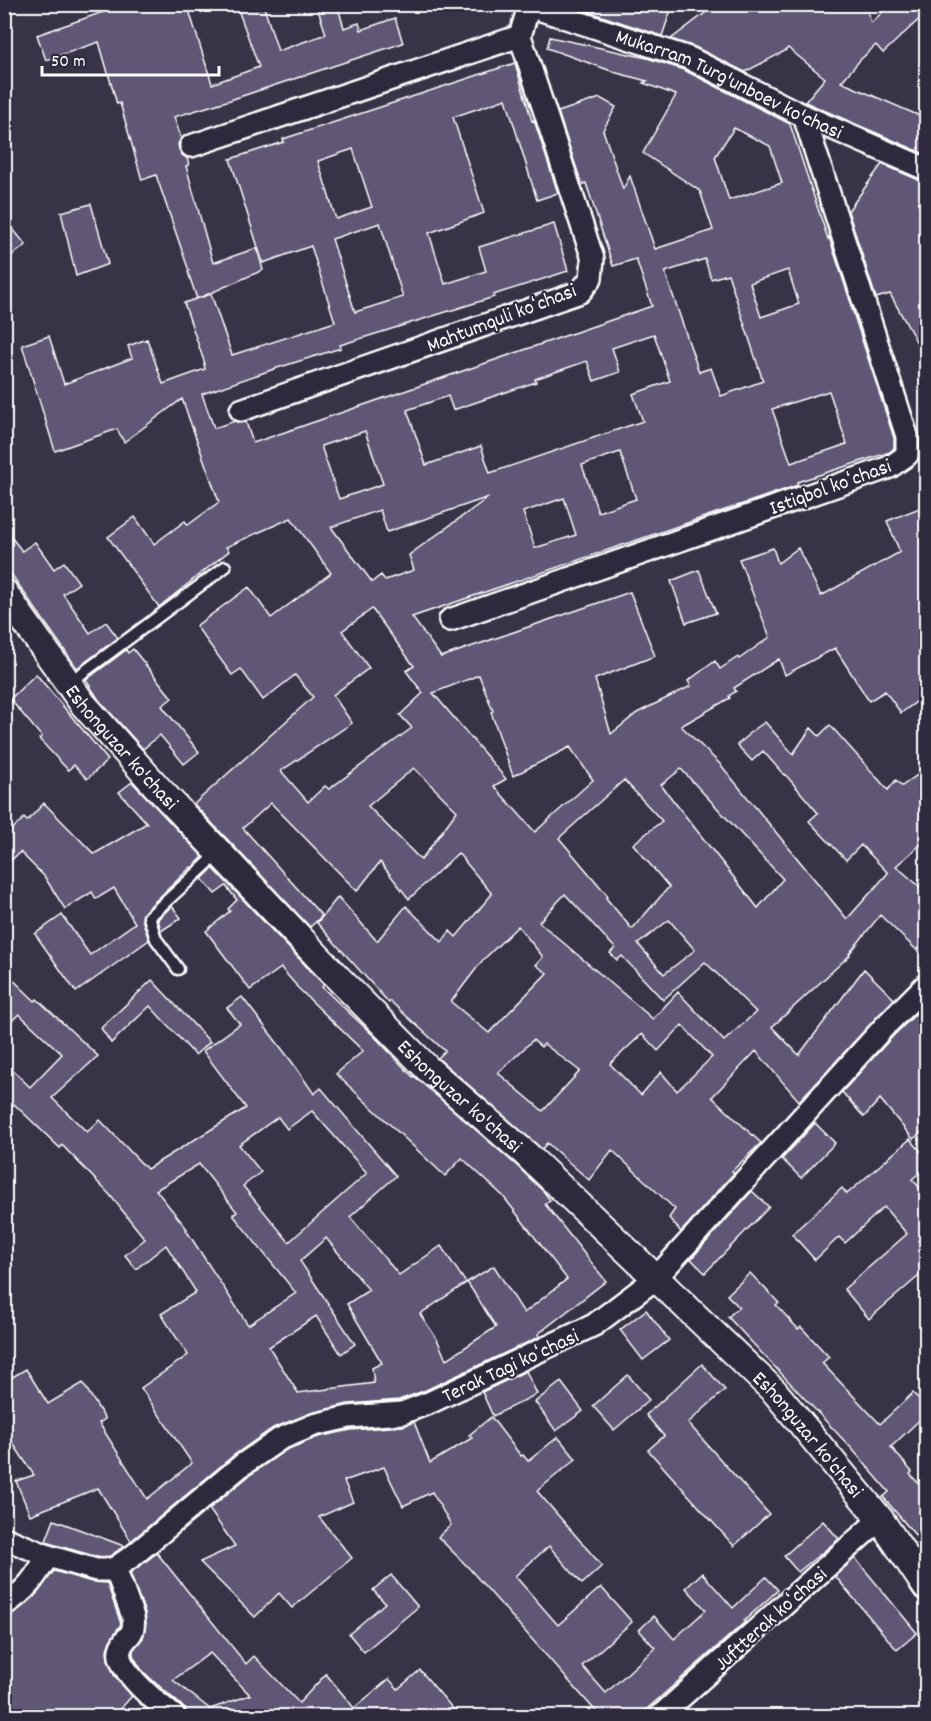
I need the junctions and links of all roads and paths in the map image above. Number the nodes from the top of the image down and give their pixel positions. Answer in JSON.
{"nodes":[{"id":1,"x":528,"y":5,"type":"edge"},
{"id":2,"x":520,"y":36,"type":"junction"},
{"id":3,"x":804,"y":116,"type":"junction"},
{"id":4,"x":191,"y":146,"type":"dead end"},
{"id":5,"x":927,"y":169,"type":"edge"},
{"id":6,"x":242,"y":410,"type":"dead end"},
{"id":7,"x":225,"y":567,"type":"dead end"},
{"id":8,"x":4,"y":592,"type":"edge"},
{"id":9,"x":450,"y":620,"type":"dead end"},
{"id":10,"x":69,"y":684,"type":"junction"},
{"id":11,"x":219,"y":853,"type":"junction"},
{"id":12,"x":178,"y":969,"type":"dead end"},
{"id":13,"x":927,"y":985,"type":"edge"},
{"id":14,"x":655,"y":1279,"type":"junction"},
{"id":15,"x":880,"y":1519,"type":"junction"},
{"id":16,"x":4,"y":1538,"type":"edge"},
{"id":17,"x":48,"y":1556,"type":"junction"},
{"id":18,"x":115,"y":1568,"type":"junction"},
{"id":19,"x":927,"y":1587,"type":"edge"},
{"id":20,"x":4,"y":1605,"type":"edge"},
{"id":21,"x":174,"y":1716,"type":"edge"},
{"id":22,"x":660,"y":1716,"type":"edge"}],
"edges":[{"from":1,"to":2,"type":"street"},
{"from":1,"to":3,"type":"street","name":"Mukarram Turg'unboev ko'chasi"},
{"from":2,"to":4,"type":"street"},
{"from":2,"to":6,"type":"street","name":"Mahtumquli koʻchasi"},
{"from":3,"to":5,"type":"street","name":"Mukarram Turg'unboev ko'chasi"},
{"from":3,"to":9,"type":"street","name":"Istiqbol koʻchasi"},
{"from":7,"to":10,"type":"lane"},
{"from":8,"to":10,"type":"street","name":"Eshonguzar ko'chasi"},
{"from":10,"to":11,"type":"street","name":"Eshonguzar ko'chasi"},
{"from":11,"to":12,"type":"lane"},
{"from":11,"to":14,"type":"street","name":"Eshonguzar ko'chasi"},
{"from":13,"to":14,"type":"street","name":"Terak Tagi koʻchasi"},
{"from":14,"to":15,"type":"street","name":"Eshonguzar ko'chasi"},
{"from":14,"to":18,"type":"street","name":"Terak Tagi koʻchasi"},
{"from":15,"to":19,"type":"street","name":"Eshonguzar ko'chasi"},
{"from":15,"to":22,"type":"street","name":"Juftterak koʻchasi"},
{"from":16,"to":17,"type":"street"},
{"from":17,"to":18,"type":"street"},
{"from":17,"to":20,"type":"street"},
{"from":18,"to":21,"type":"street"}]}
